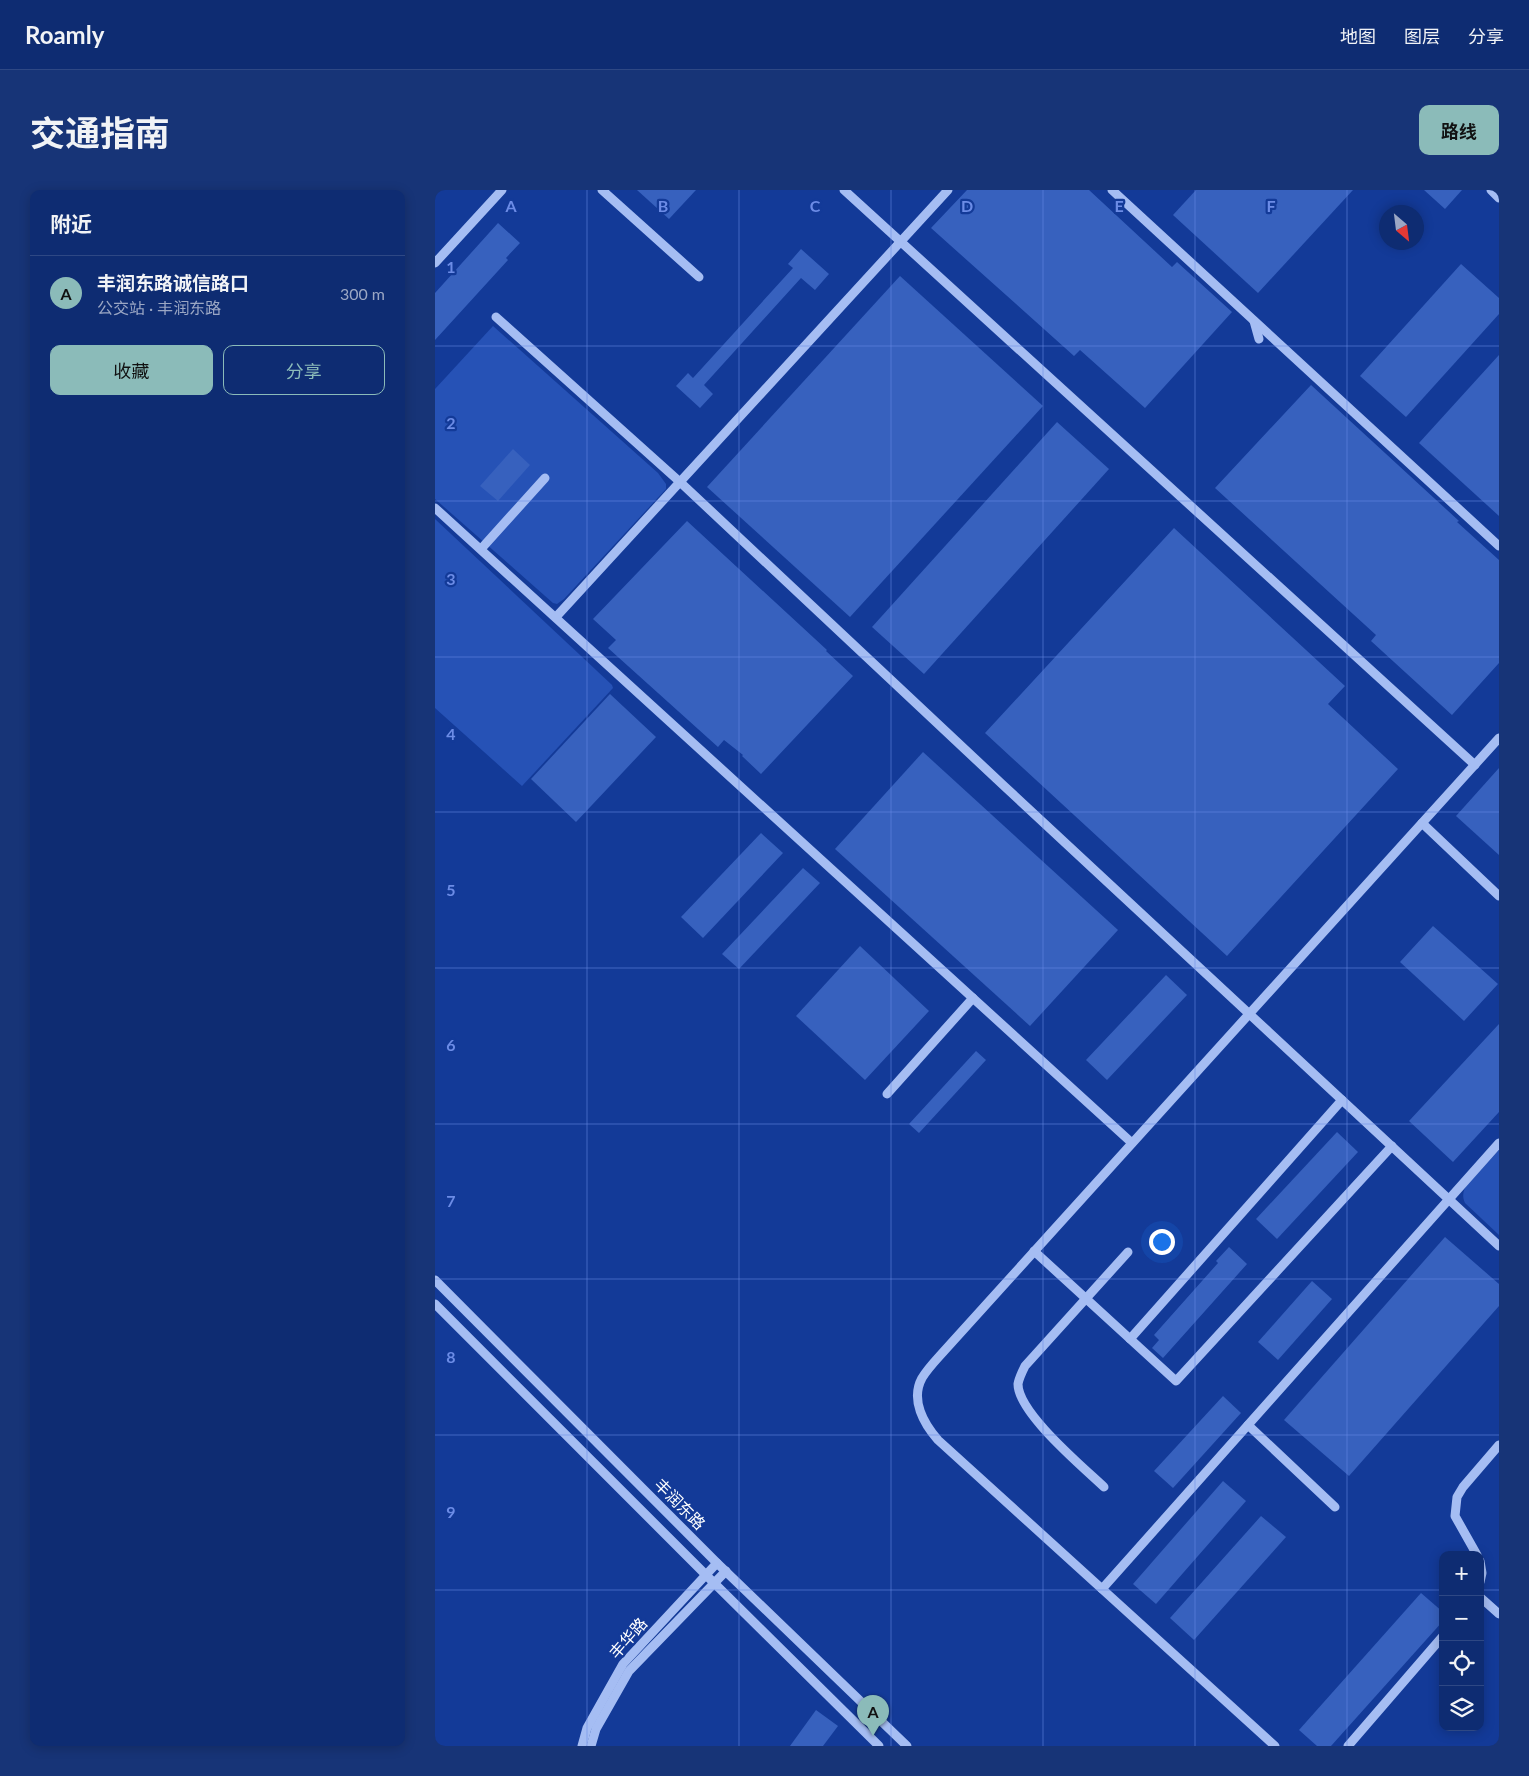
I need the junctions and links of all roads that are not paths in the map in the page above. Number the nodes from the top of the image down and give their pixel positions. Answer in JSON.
{"nodes":[{"id":1,"x":502,"y":190,"type":"edge"},
{"id":2,"x":602,"y":190,"type":"edge"},
{"id":3,"x":844,"y":190,"type":"edge"},
{"id":4,"x":947,"y":190,"type":"edge"},
{"id":5,"x":1112,"y":190,"type":"edge"},
{"id":6,"x":1491,"y":190,"type":"edge"},
{"id":7,"x":1499,"y":198,"type":"edge"},
{"id":8,"x":900,"y":242,"type":"junction"},
{"id":9,"x":435,"y":263,"type":"edge"},
{"id":10,"x":699,"y":277,"type":"dead end"},
{"id":11,"x":495,"y":317,"type":"dead end"},
{"id":12,"x":1254,"y":320,"type":"junction"},
{"id":13,"x":1259,"y":340,"type":"dead end"},
{"id":14,"x":545,"y":478,"type":"dead end"},
{"id":15,"x":680,"y":482,"type":"junction"},
{"id":16,"x":435,"y":508,"type":"edge"},
{"id":17,"x":1499,"y":546,"type":"edge"},
{"id":18,"x":481,"y":549,"type":"junction"},
{"id":19,"x":556,"y":617,"type":"junction"},
{"id":20,"x":1499,"y":738,"type":"edge"},
{"id":21,"x":1475,"y":765,"type":"junction"},
{"id":22,"x":1422,"y":823,"type":"junction"},
{"id":23,"x":1499,"y":896,"type":"edge"},
{"id":24,"x":973,"y":998,"type":"junction"},
{"id":25,"x":1250,"y":1014,"type":"junction"},
{"id":26,"x":887,"y":1094,"type":"dead end"},
{"id":27,"x":1342,"y":1100,"type":"junction"},
{"id":28,"x":1132,"y":1143,"type":"junction"},
{"id":29,"x":1499,"y":1143,"type":"edge"},
{"id":30,"x":1392,"y":1146,"type":"junction"},
{"id":31,"x":1449,"y":1199,"type":"junction"},
{"id":32,"x":1499,"y":1246,"type":"edge"},
{"id":33,"x":1034,"y":1251,"type":"junction"},
{"id":34,"x":1128,"y":1252,"type":"dead end"},
{"id":35,"x":435,"y":1280,"type":"edge"},
{"id":36,"x":1086,"y":1298,"type":"junction"},
{"id":37,"x":435,"y":1304,"type":"edge"},
{"id":38,"x":1130,"y":1339,"type":"junction"},
{"id":39,"x":1248,"y":1425,"type":"junction"},
{"id":40,"x":1499,"y":1445,"type":"edge"},
{"id":41,"x":1104,"y":1487,"type":"dead end"},
{"id":42,"x":1335,"y":1507,"type":"dead end"},
{"id":43,"x":1475,"y":1551,"type":"edge"},
{"id":44,"x":717,"y":1563,"type":"junction"},
{"id":45,"x":725,"y":1571,"type":"junction"},
{"id":46,"x":706,"y":1575,"type":"junction"},
{"id":47,"x":713,"y":1583,"type":"junction"},
{"id":48,"x":1103,"y":1589,"type":"junction"},
{"id":49,"x":1484,"y":1601,"type":"edge"},
{"id":50,"x":1499,"y":1614,"type":"edge"},
{"id":51,"x":1439,"y":1641,"type":"edge"},
{"id":52,"x":582,"y":1746,"type":"edge"},
{"id":53,"x":591,"y":1746,"type":"edge"},
{"id":54,"x":879,"y":1746,"type":"edge"},
{"id":55,"x":907,"y":1746,"type":"edge"},
{"id":56,"x":1275,"y":1746,"type":"edge"},
{"id":57,"x":1348,"y":1746,"type":"edge"}],
"edges":[{"from":1,"to":9,"type":"street"},
{"from":2,"to":10,"type":"street"},
{"from":3,"to":8,"type":"street"},
{"from":4,"to":8,"type":"street"},
{"from":5,"to":12,"type":"street"},
{"from":6,"to":7,"type":"street"},
{"from":8,"to":15,"type":"street"},
{"from":8,"to":21,"type":"street"},
{"from":11,"to":15,"type":"street"},
{"from":12,"to":13,"type":"street"},
{"from":12,"to":17,"type":"street"},
{"from":14,"to":18,"type":"street"},
{"from":15,"to":19,"type":"street"},
{"from":15,"to":25,"type":"street"},
{"from":16,"to":18,"type":"street"},
{"from":18,"to":19,"type":"street"},
{"from":19,"to":24,"type":"street"},
{"from":20,"to":21,"type":"street"},
{"from":21,"to":22,"type":"street"},
{"from":22,"to":23,"type":"street"},
{"from":22,"to":25,"type":"street"},
{"from":24,"to":26,"type":"street"},
{"from":24,"to":28,"type":"street"},
{"from":25,"to":27,"type":"street"},
{"from":25,"to":28,"type":"street"},
{"from":27,"to":30,"type":"street"},
{"from":27,"to":38,"type":"street"},
{"from":28,"to":33,"type":"street"},
{"from":29,"to":31,"type":"street"},
{"from":30,"to":31,"type":"street"},
{"from":30,"to":38,"type":"street"},
{"from":31,"to":32,"type":"street"},
{"from":31,"to":39,"type":"street"},
{"from":33,"to":36,"type":"street"},
{"from":33,"to":48,"type":"street"},
{"from":34,"to":36,"type":"street"},
{"from":35,"to":44,"type":"street","name":"丰润东路"},
{"from":36,"to":38,"type":"street"},
{"from":36,"to":41,"type":"street"},
{"from":37,"to":46,"type":"street","name":"丰润东路"},
{"from":39,"to":42,"type":"street"},
{"from":39,"to":48,"type":"street"},
{"from":40,"to":43,"type":"street"},
{"from":44,"to":45,"type":"street","name":"丰润东路"},
{"from":44,"to":46,"type":"street","name":"丰华路"},
{"from":45,"to":47,"type":"street","name":"丰华路"},
{"from":45,"to":55,"type":"street","name":"丰润东路"},
{"from":46,"to":47,"type":"street","name":"丰润东路"},
{"from":46,"to":52,"type":"street","name":"丰华路"},
{"from":47,"to":53,"type":"street","name":"丰华路"},
{"from":47,"to":54,"type":"street","name":"丰润东路"},
{"from":48,"to":56,"type":"street"},
{"from":49,"to":50,"type":"street"},
{"from":51,"to":57,"type":"street"}]}
